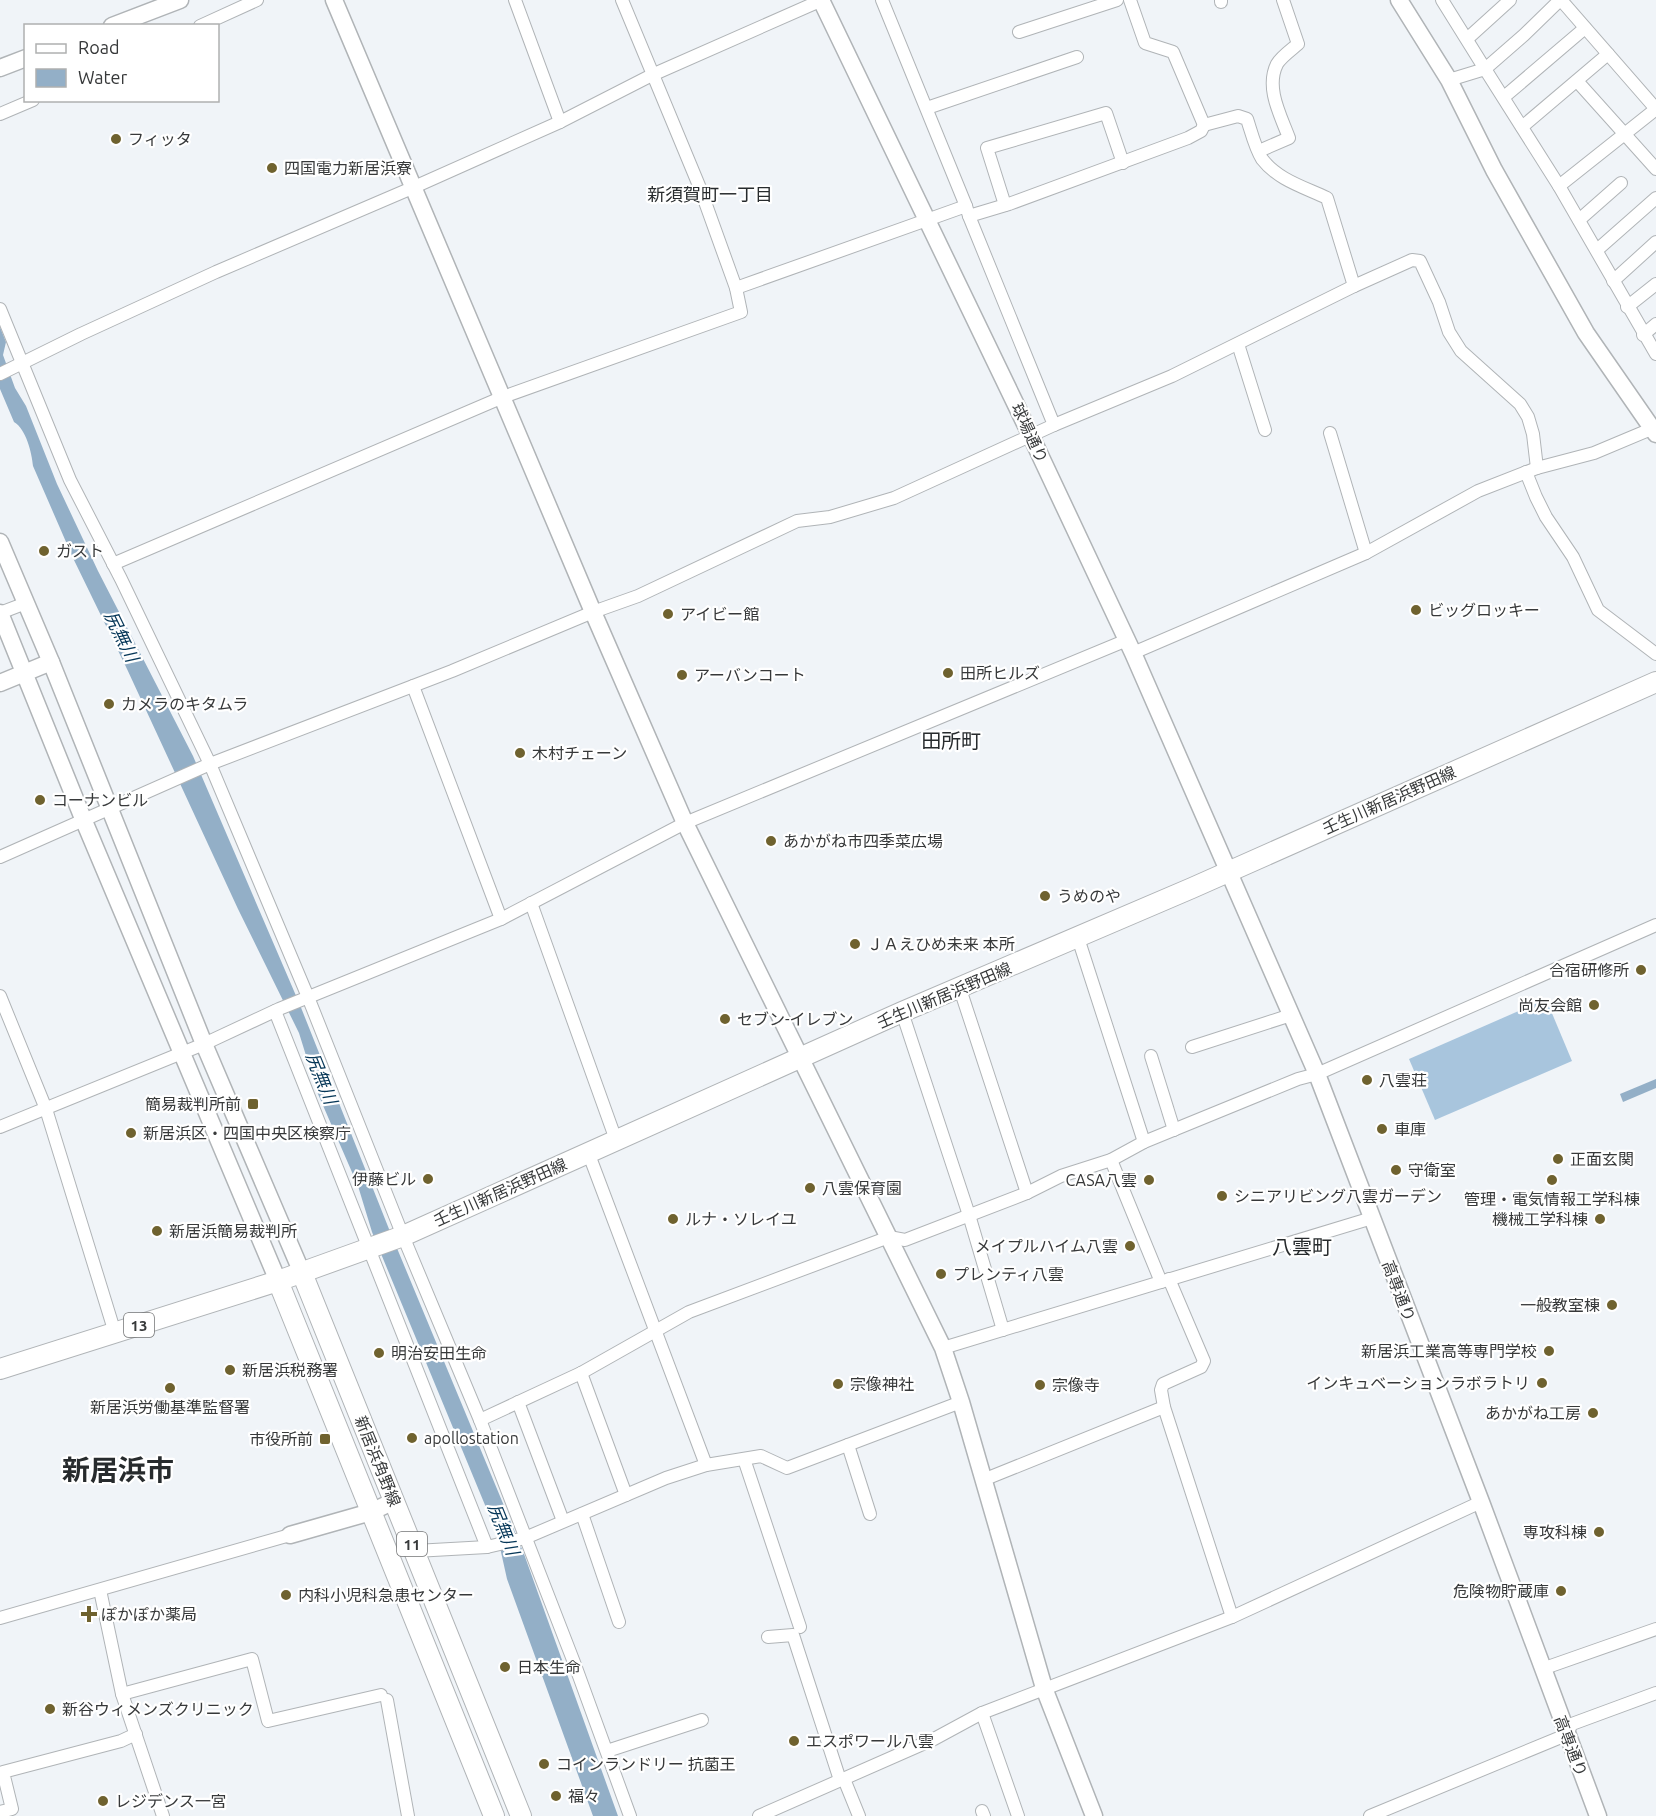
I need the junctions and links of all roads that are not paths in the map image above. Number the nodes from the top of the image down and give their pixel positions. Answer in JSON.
{"nodes":[{"id":1,"x":180,"y":0,"type":"edge"},
{"id":2,"x":258,"y":0,"type":"edge"},
{"id":3,"x":334,"y":0,"type":"edge"},
{"id":4,"x":515,"y":0,"type":"edge"},
{"id":5,"x":622,"y":0,"type":"edge"},
{"id":6,"x":822,"y":0,"type":"edge"},
{"id":7,"x":882,"y":0,"type":"edge"},
{"id":8,"x":1117,"y":0,"type":"edge"},
{"id":9,"x":1130,"y":0,"type":"edge"},
{"id":10,"x":1283,"y":0,"type":"edge"},
{"id":11,"x":1399,"y":0,"type":"edge"},
{"id":12,"x":1510,"y":0,"type":"edge"},
{"id":13,"x":1560,"y":0,"type":"edge"},
{"id":14,"x":1447,"y":2,"type":"edge"},
{"id":15,"x":117,"y":24,"type":"edge"},
{"id":16,"x":204,"y":24,"type":"edge"},
{"id":17,"x":1585,"y":28,"type":"junction"},
{"id":18,"x":1019,"y":32,"type":"dead end"},
{"id":19,"x":1467,"y":39,"type":"junction"},
{"id":20,"x":1608,"y":54,"type":"junction"},
{"id":21,"x":1077,"y":57,"type":"dead end"},
{"id":22,"x":24,"y":59,"type":"edge"},
{"id":23,"x":0,"y":68,"type":"edge"},
{"id":24,"x":1485,"y":69,"type":"junction"},
{"id":25,"x":652,"y":75,"type":"junction"},
{"id":26,"x":1449,"y":80,"type":"junction"},
{"id":27,"x":1577,"y":81,"type":"junction"},
{"id":28,"x":1504,"y":98,"type":"junction"},
{"id":29,"x":28,"y":102,"type":"edge"},
{"id":30,"x":927,"y":108,"type":"junction"},
{"id":31,"x":1656,"y":109,"type":"edge"},
{"id":32,"x":0,"y":114,"type":"edge"},
{"id":33,"x":560,"y":122,"type":"junction"},
{"id":34,"x":1204,"y":125,"type":"junction"},
{"id":35,"x":1522,"y":127,"type":"junction"},
{"id":36,"x":1625,"y":134,"type":"junction"},
{"id":37,"x":1259,"y":151,"type":"junction"},
{"id":38,"x":1123,"y":163,"type":"junction"},
{"id":39,"x":1656,"y":169,"type":"edge"},
{"id":40,"x":1621,"y":183,"type":"dead end"},
{"id":41,"x":1559,"y":186,"type":"junction"},
{"id":42,"x":412,"y":188,"type":"junction"},
{"id":43,"x":1656,"y":198,"type":"edge"},
{"id":44,"x":1005,"y":206,"type":"junction"},
{"id":45,"x":968,"y":211,"type":"junction"},
{"id":46,"x":927,"y":219,"type":"junction"},
{"id":47,"x":1579,"y":220,"type":"junction"},
{"id":48,"x":1656,"y":242,"type":"edge"},
{"id":49,"x":1597,"y":250,"type":"junction"},
{"id":50,"x":1613,"y":281,"type":"junction"},
{"id":51,"x":1656,"y":284,"type":"edge"},
{"id":52,"x":1354,"y":286,"type":"junction"},
{"id":53,"x":736,"y":288,"type":"junction"},
{"id":54,"x":1627,"y":307,"type":"junction"},
{"id":55,"x":0,"y":309,"type":"edge"},
{"id":56,"x":1656,"y":324,"type":"edge"},
{"id":57,"x":1643,"y":335,"type":"junction"},
{"id":58,"x":1239,"y":344,"type":"junction"},
{"id":59,"x":1656,"y":354,"type":"edge"},
{"id":60,"x":19,"y":366,"type":"junction"},
{"id":61,"x":0,"y":374,"type":"edge"},
{"id":62,"x":503,"y":397,"type":"junction"},
{"id":63,"x":1054,"y":425,"type":"junction"},
{"id":64,"x":1265,"y":430,"type":"dead end"},
{"id":65,"x":1655,"y":430,"type":"edge"},
{"id":66,"x":1330,"y":433,"type":"dead end"},
{"id":67,"x":1031,"y":435,"type":"junction"},
{"id":68,"x":1531,"y":470,"type":"junction"},
{"id":69,"x":0,"y":542,"type":"edge"},
{"id":70,"x":1366,"y":553,"type":"junction"},
{"id":71,"x":113,"y":564,"type":"junction"},
{"id":72,"x":26,"y":603,"type":"junction"},
{"id":73,"x":593,"y":612,"type":"junction"},
{"id":74,"x":0,"y":613,"type":"edge"},
{"id":75,"x":1130,"y":646,"type":"junction"},
{"id":76,"x":1656,"y":654,"type":"edge"},
{"id":77,"x":51,"y":662,"type":"junction"},
{"id":78,"x":24,"y":673,"type":"junction"},
{"id":79,"x":1656,"y":682,"type":"edge"},
{"id":80,"x":0,"y":683,"type":"edge"},
{"id":81,"x":413,"y":686,"type":"junction"},
{"id":82,"x":207,"y":766,"type":"junction"},
{"id":83,"x":110,"y":808,"type":"junction"},
{"id":84,"x":84,"y":821,"type":"junction"},
{"id":85,"x":685,"y":823,"type":"junction"},
{"id":86,"x":0,"y":857,"type":"edge"},
{"id":87,"x":1230,"y":870,"type":"junction"},
{"id":88,"x":531,"y":903,"type":"junction"},
{"id":89,"x":501,"y":919,"type":"junction"},
{"id":90,"x":1656,"y":925,"type":"edge"},
{"id":91,"x":1078,"y":938,"type":"junction"},
{"id":92,"x":960,"y":989,"type":"junction"},
{"id":93,"x":0,"y":996,"type":"edge"},
{"id":94,"x":305,"y":998,"type":"junction"},
{"id":95,"x":277,"y":1010,"type":"junction"},
{"id":96,"x":902,"y":1012,"type":"junction"},
{"id":97,"x":1291,"y":1015,"type":"junction"},
{"id":98,"x":204,"y":1044,"type":"junction"},
{"id":99,"x":1192,"y":1047,"type":"dead end"},
{"id":100,"x":182,"y":1053,"type":"junction"},
{"id":101,"x":1151,"y":1056,"type":"dead end"},
{"id":102,"x":802,"y":1059,"type":"junction"},
{"id":103,"x":1317,"y":1074,"type":"junction"},
{"id":104,"x":46,"y":1109,"type":"junction"},
{"id":105,"x":0,"y":1127,"type":"edge"},
{"id":106,"x":1174,"y":1130,"type":"junction"},
{"id":107,"x":616,"y":1140,"type":"junction"},
{"id":108,"x":1144,"y":1142,"type":"junction"},
{"id":109,"x":588,"y":1152,"type":"junction"},
{"id":110,"x":1111,"y":1160,"type":"junction"},
{"id":111,"x":1027,"y":1193,"type":"junction"},
{"id":112,"x":969,"y":1215,"type":"junction"},
{"id":113,"x":1372,"y":1218,"type":"junction"},
{"id":114,"x":401,"y":1237,"type":"junction"},
{"id":115,"x":889,"y":1237,"type":"junction"},
{"id":116,"x":371,"y":1248,"type":"junction"},
{"id":117,"x":302,"y":1273,"type":"junction"},
{"id":118,"x":1165,"y":1280,"type":"junction"},
{"id":119,"x":278,"y":1281,"type":"junction"},
{"id":120,"x":655,"y":1330,"type":"junction"},
{"id":121,"x":1003,"y":1330,"type":"junction"},
{"id":122,"x":115,"y":1333,"type":"junction"},
{"id":123,"x":943,"y":1348,"type":"junction"},
{"id":124,"x":0,"y":1369,"type":"edge"},
{"id":125,"x":581,"y":1373,"type":"junction"},
{"id":126,"x":518,"y":1402,"type":"junction"},
{"id":127,"x":961,"y":1402,"type":"junction"},
{"id":128,"x":1164,"y":1407,"type":"junction"},
{"id":129,"x":480,"y":1420,"type":"junction"},
{"id":130,"x":848,"y":1445,"type":"junction"},
{"id":131,"x":744,"y":1459,"type":"junction"},
{"id":132,"x":706,"y":1465,"type":"junction"},
{"id":133,"x":983,"y":1480,"type":"junction"},
{"id":134,"x":626,"y":1495,"type":"junction"},
{"id":135,"x":394,"y":1501,"type":"junction"},
{"id":136,"x":1481,"y":1502,"type":"junction"},
{"id":137,"x":371,"y":1512,"type":"junction"},
{"id":138,"x":582,"y":1514,"type":"junction"},
{"id":139,"x":870,"y":1514,"type":"dead end"},
{"id":140,"x":563,"y":1521,"type":"junction"},
{"id":141,"x":290,"y":1534,"type":"joint"},
{"id":142,"x":524,"y":1539,"type":"junction"},
{"id":143,"x":490,"y":1546,"type":"junction"},
{"id":144,"x":416,"y":1551,"type":"junction"},
{"id":145,"x":100,"y":1590,"type":"junction"},
{"id":146,"x":1232,"y":1617,"type":"junction"},
{"id":147,"x":0,"y":1618,"type":"edge"},
{"id":148,"x":619,"y":1622,"type":"dead end"},
{"id":149,"x":800,"y":1627,"type":"dead end"},
{"id":150,"x":1656,"y":1629,"type":"edge"},
{"id":151,"x":768,"y":1637,"type":"dead end"},
{"id":152,"x":1542,"y":1669,"type":"junction"},
{"id":153,"x":1044,"y":1688,"type":"junction"},
{"id":154,"x":1656,"y":1693,"type":"edge"},
{"id":155,"x":122,"y":1694,"type":"junction"},
{"id":156,"x":982,"y":1713,"type":"junction"},
{"id":157,"x":702,"y":1720,"type":"dead end"},
{"id":158,"x":136,"y":1734,"type":"junction"},
{"id":159,"x":1566,"y":1735,"type":"junction"},
{"id":160,"x":607,"y":1751,"type":"junction"},
{"id":161,"x":842,"y":1780,"type":"junction"},
{"id":162,"x":0,"y":1812,"type":"edge"},
{"id":163,"x":163,"y":1816,"type":"edge"},
{"id":164,"x":408,"y":1816,"type":"edge"},
{"id":165,"x":494,"y":1816,"type":"edge"},
{"id":166,"x":521,"y":1816,"type":"edge"},
{"id":167,"x":630,"y":1816,"type":"edge"},
{"id":168,"x":761,"y":1816,"type":"edge"},
{"id":169,"x":859,"y":1816,"type":"edge"},
{"id":170,"x":1018,"y":1816,"type":"edge"},
{"id":171,"x":1094,"y":1816,"type":"edge"},
{"id":172,"x":1372,"y":1816,"type":"edge"},
{"id":173,"x":1598,"y":1816,"type":"edge"}],
"edges":[{"from":1,"to":15,"type":"street"},
{"from":2,"to":16,"type":"street"},
{"from":3,"to":42,"type":"street"},
{"from":4,"to":33,"type":"street"},
{"from":5,"to":25,"type":"street"},
{"from":6,"to":25,"type":"street"},
{"from":6,"to":46,"type":"street","name":"球場通り"},
{"from":7,"to":30,"type":"street"},
{"from":8,"to":18,"type":"street"},
{"from":9,"to":34,"type":"street"},
{"from":10,"to":37,"type":"street"},
{"from":11,"to":26,"type":"street"},
{"from":12,"to":19,"type":"street"},
{"from":13,"to":17,"type":"street"},
{"from":13,"to":24,"type":"street"},
{"from":14,"to":19,"type":"street"},
{"from":17,"to":20,"type":"street"},
{"from":17,"to":28,"type":"street"},
{"from":19,"to":24,"type":"street"},
{"from":20,"to":27,"type":"street"},
{"from":20,"to":31,"type":"street"},
{"from":21,"to":30,"type":"street"},
{"from":22,"to":23,"type":"street"},
{"from":24,"to":26,"type":"street"},
{"from":24,"to":28,"type":"street"},
{"from":25,"to":33,"type":"street"},
{"from":25,"to":53,"type":"street"},
{"from":26,"to":65,"type":"street"},
{"from":27,"to":35,"type":"street"},
{"from":27,"to":36,"type":"street"},
{"from":28,"to":35,"type":"street"},
{"from":29,"to":32,"type":"street"},
{"from":30,"to":45,"type":"street"},
{"from":31,"to":36,"type":"street"},
{"from":33,"to":42,"type":"street"},
{"from":34,"to":37,"type":"street"},
{"from":34,"to":38,"type":"street"},
{"from":35,"to":41,"type":"street"},
{"from":36,"to":39,"type":"street"},
{"from":36,"to":41,"type":"street"},
{"from":37,"to":52,"type":"street"},
{"from":38,"to":44,"type":"street"},
{"from":38,"to":44,"type":"street"},
{"from":40,"to":47,"type":"street"},
{"from":41,"to":47,"type":"street"},
{"from":42,"to":60,"type":"street"},
{"from":42,"to":62,"type":"street"},
{"from":43,"to":49,"type":"street"},
{"from":44,"to":45,"type":"street"},
{"from":45,"to":46,"type":"street"},
{"from":45,"to":63,"type":"street"},
{"from":46,"to":53,"type":"street"},
{"from":46,"to":67,"type":"street","name":"球場通り"},
{"from":47,"to":49,"type":"street"},
{"from":48,"to":50,"type":"street"},
{"from":49,"to":50,"type":"street"},
{"from":50,"to":54,"type":"street"},
{"from":51,"to":54,"type":"street"},
{"from":52,"to":58,"type":"street"},
{"from":52,"to":68,"type":"street"},
{"from":53,"to":62,"type":"street"},
{"from":54,"to":57,"type":"street"},
{"from":55,"to":60,"type":"street"},
{"from":56,"to":57,"type":"street"},
{"from":57,"to":59,"type":"street"},
{"from":58,"to":63,"type":"street"},
{"from":58,"to":64,"type":"street"},
{"from":60,"to":61,"type":"street"},
{"from":60,"to":71,"type":"street"},
{"from":62,"to":71,"type":"street"},
{"from":62,"to":73,"type":"street"},
{"from":63,"to":67,"type":"street"},
{"from":65,"to":68,"type":"street"},
{"from":66,"to":70,"type":"street"},
{"from":67,"to":73,"type":"street"},
{"from":67,"to":75,"type":"street","name":"球場通り"},
{"from":68,"to":70,"type":"street"},
{"from":68,"to":76,"type":"street"},
{"from":69,"to":72,"type":"street"},
{"from":70,"to":75,"type":"street"},
{"from":71,"to":82,"type":"street"},
{"from":72,"to":74,"type":"street"},
{"from":72,"to":77,"type":"street"},
{"from":73,"to":81,"type":"street"},
{"from":73,"to":85,"type":"street"},
{"from":74,"to":78,"type":"street"},
{"from":75,"to":85,"type":"street"},
{"from":75,"to":87,"type":"street","name":"球場通り"},
{"from":77,"to":78,"type":"street"},
{"from":77,"to":83,"type":"street"},
{"from":78,"to":80,"type":"street"},
{"from":78,"to":84,"type":"street"},
{"from":79,"to":87,"type":"main road","name":"壬生川新居浜野田線","number":"13"},
{"from":81,"to":82,"type":"street"},
{"from":81,"to":89,"type":"street"},
{"from":82,"to":83,"type":"street"},
{"from":82,"to":94,"type":"street"},
{"from":83,"to":84,"type":"street"},
{"from":83,"to":98,"type":"street"},
{"from":84,"to":86,"type":"street"},
{"from":84,"to":100,"type":"street"},
{"from":85,"to":88,"type":"street"},
{"from":85,"to":102,"type":"street"},
{"from":87,"to":91,"type":"main road","name":"壬生川新居浜野田線","number":"13"},
{"from":87,"to":97,"type":"street","name":"高専通り"},
{"from":88,"to":89,"type":"street"},
{"from":88,"to":107,"type":"street"},
{"from":89,"to":94,"type":"street"},
{"from":90,"to":103,"type":"street"},
{"from":91,"to":92,"type":"main road","name":"壬生川新居浜野田線","number":"13"},
{"from":91,"to":108,"type":"street"},
{"from":92,"to":96,"type":"main road","name":"壬生川新居浜野田線","number":"13"},
{"from":92,"to":111,"type":"street"},
{"from":93,"to":104,"type":"street"},
{"from":94,"to":95,"type":"street"},
{"from":94,"to":114,"type":"street"},
{"from":95,"to":98,"type":"street"},
{"from":95,"to":116,"type":"street"},
{"from":96,"to":102,"type":"main road","name":"壬生川新居浜野田線","number":"13"},
{"from":96,"to":112,"type":"street"},
{"from":97,"to":99,"type":"street"},
{"from":97,"to":103,"type":"street","name":"高専通り"},
{"from":98,"to":100,"type":"street"},
{"from":98,"to":117,"type":"street"},
{"from":100,"to":104,"type":"street"},
{"from":100,"to":119,"type":"street"},
{"from":101,"to":106,"type":"street"},
{"from":102,"to":107,"type":"main road","name":"壬生川新居浜野田線","number":"13"},
{"from":102,"to":115,"type":"street"},
{"from":103,"to":106,"type":"street"},
{"from":103,"to":113,"type":"street","name":"高専通り"},
{"from":104,"to":105,"type":"street"},
{"from":104,"to":122,"type":"street"},
{"from":106,"to":108,"type":"street"},
{"from":107,"to":109,"type":"main road","name":"壬生川新居浜野田線","number":"13"},
{"from":108,"to":110,"type":"street"},
{"from":109,"to":114,"type":"main road","name":"壬生川新居浜野田線","number":"13"},
{"from":109,"to":120,"type":"street"},
{"from":110,"to":111,"type":"street"},
{"from":110,"to":118,"type":"street"},
{"from":111,"to":112,"type":"street"},
{"from":112,"to":115,"type":"street"},
{"from":112,"to":121,"type":"street"},
{"from":113,"to":118,"type":"street"},
{"from":113,"to":136,"type":"street","name":"高専通り"},
{"from":114,"to":116,"type":"main road","number":"13"},
{"from":114,"to":129,"type":"street"},
{"from":115,"to":120,"type":"street"},
{"from":115,"to":123,"type":"street"},
{"from":116,"to":117,"type":"main road","number":"13"},
{"from":116,"to":143,"type":"street"},
{"from":117,"to":119,"type":"main road","number":"13"},
{"from":117,"to":135,"type":"main road","name":"新居浜角野線","number":"11"},
{"from":118,"to":121,"type":"street"},
{"from":118,"to":128,"type":"street"},
{"from":119,"to":122,"type":"main road","number":"13"},
{"from":119,"to":137,"type":"main road","name":"新居浜角野線","number":"11"},
{"from":120,"to":125,"type":"street"},
{"from":120,"to":132,"type":"street"},
{"from":121,"to":123,"type":"street"},
{"from":122,"to":124,"type":"main road","number":"13"},
{"from":123,"to":127,"type":"street"},
{"from":125,"to":126,"type":"street"},
{"from":125,"to":134,"type":"street"},
{"from":126,"to":129,"type":"street"},
{"from":126,"to":140,"type":"street"},
{"from":127,"to":130,"type":"street"},
{"from":127,"to":133,"type":"street"},
{"from":128,"to":133,"type":"street"},
{"from":128,"to":146,"type":"street"},
{"from":129,"to":142,"type":"street"},
{"from":130,"to":131,"type":"street"},
{"from":130,"to":139,"type":"street"},
{"from":131,"to":132,"type":"street"},
{"from":131,"to":149,"type":"street"},
{"from":132,"to":134,"type":"street"},
{"from":133,"to":153,"type":"street"},
{"from":134,"to":138,"type":"street"},
{"from":135,"to":137,"type":"street"},
{"from":135,"to":144,"type":"main road","name":"新居浜角野線","number":"11"},
{"from":136,"to":146,"type":"street"},
{"from":136,"to":152,"type":"street","name":"高専通り"},
{"from":137,"to":141,"type":"street"},
{"from":137,"to":165,"type":"main road","name":"新居浜角野線","number":"11"},
{"from":138,"to":140,"type":"street"},
{"from":138,"to":148,"type":"street"},
{"from":140,"to":142,"type":"street"},
{"from":141,"to":145,"type":"street"},
{"from":142,"to":143,"type":"street"},
{"from":142,"to":160,"type":"street"},
{"from":143,"to":144,"type":"street"},
{"from":144,"to":166,"type":"main road","name":"新居浜角野線","number":"11"},
{"from":145,"to":147,"type":"street"},
{"from":145,"to":155,"type":"street"},
{"from":146,"to":153,"type":"street"},
{"from":150,"to":152,"type":"street"},
{"from":151,"to":161,"type":"street"},
{"from":152,"to":159,"type":"street","name":"高専通り"},
{"from":153,"to":156,"type":"street"},
{"from":153,"to":171,"type":"street"},
{"from":154,"to":159,"type":"street"},
{"from":155,"to":158,"type":"street"},
{"from":155,"to":164,"type":"street"},
{"from":156,"to":161,"type":"street"},
{"from":156,"to":170,"type":"street"},
{"from":157,"to":160,"type":"street"},
{"from":158,"to":162,"type":"street"},
{"from":158,"to":163,"type":"street"},
{"from":159,"to":172,"type":"street"},
{"from":159,"to":173,"type":"street","name":"高専通り"},
{"from":160,"to":167,"type":"street"},
{"from":161,"to":168,"type":"street"},
{"from":161,"to":169,"type":"street"}]}
